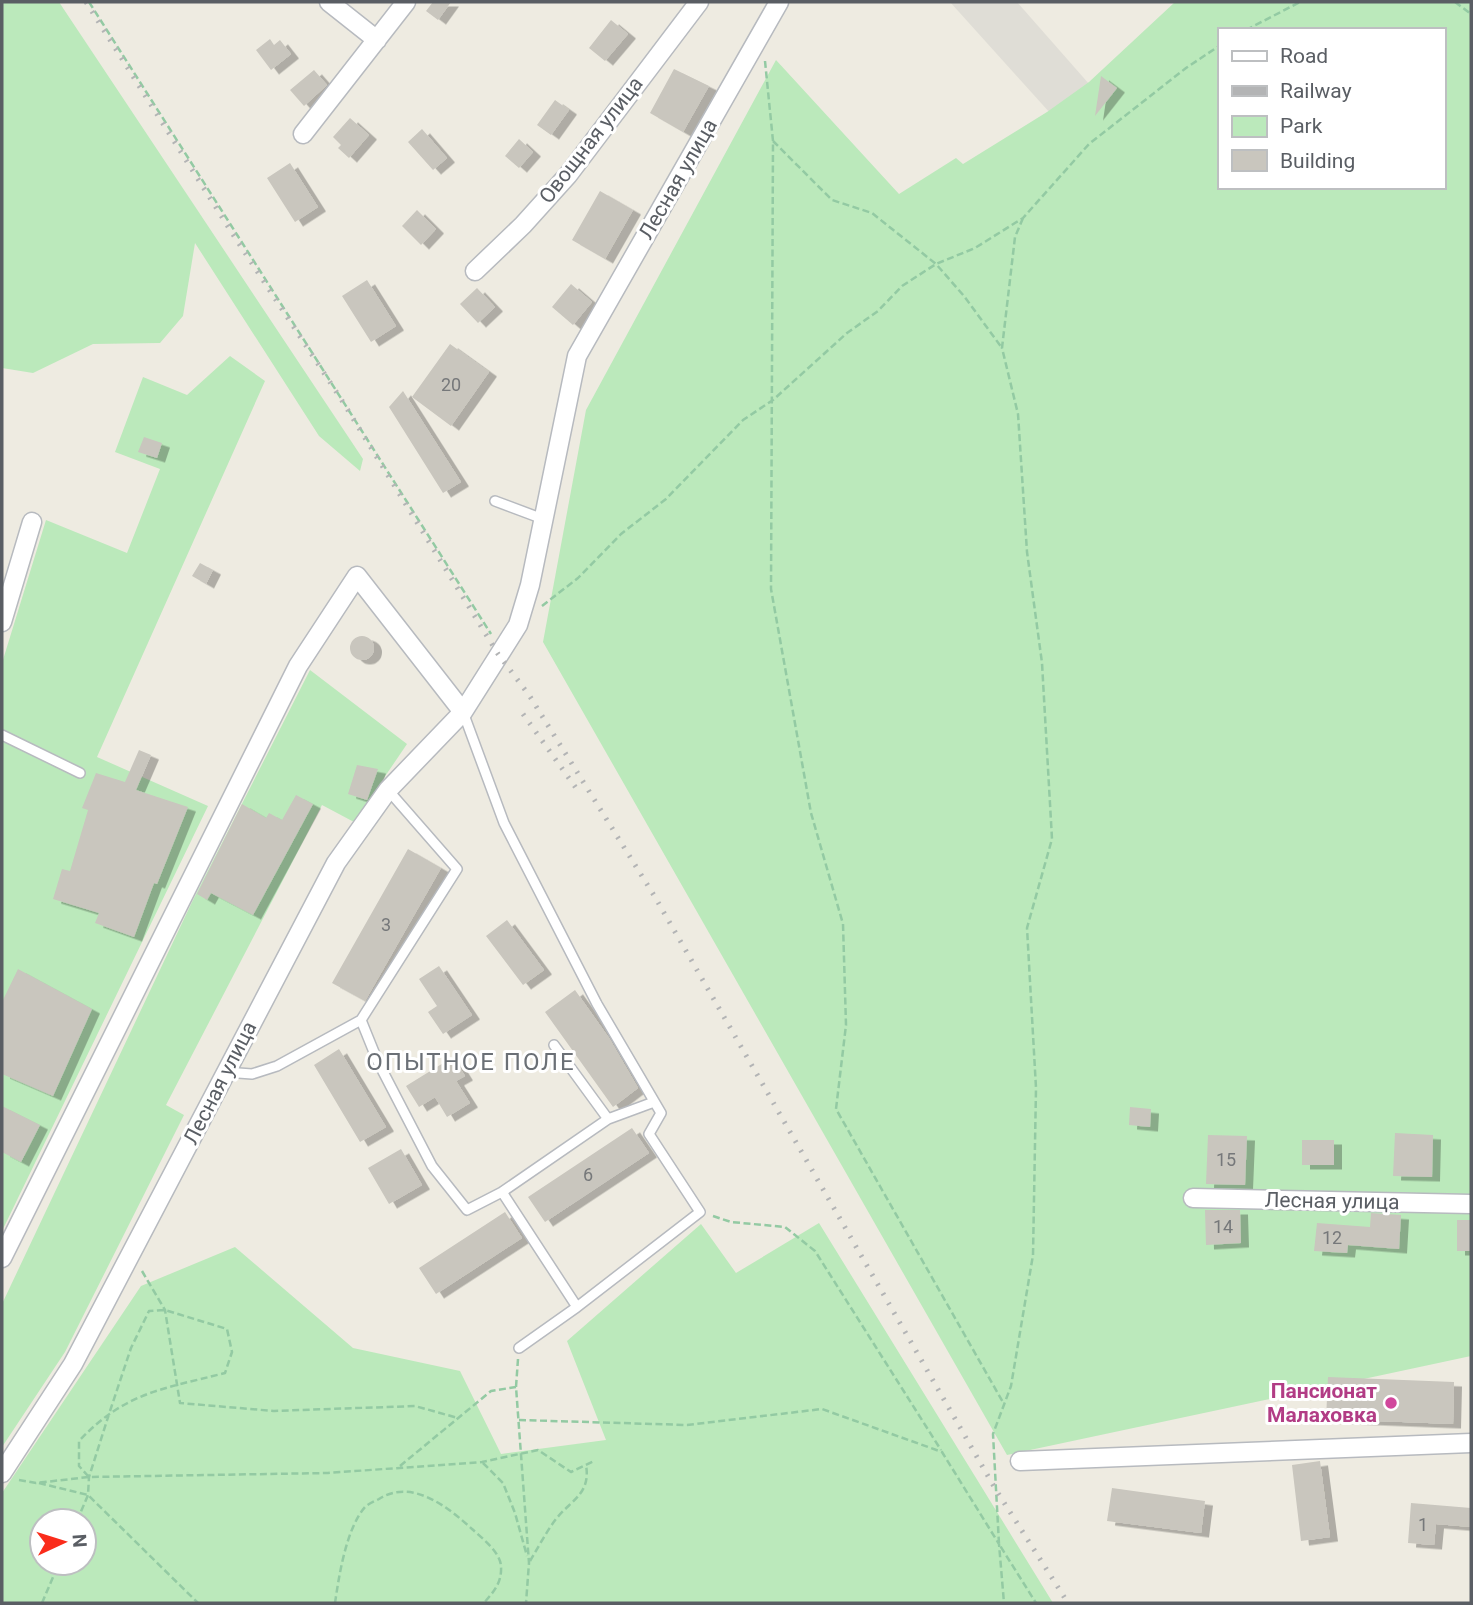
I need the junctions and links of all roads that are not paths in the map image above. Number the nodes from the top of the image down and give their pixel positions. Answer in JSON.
{"nodes":[{"id":1,"x":329,"y":2,"type":"edge"},
{"id":2,"x":406,"y":2,"type":"edge"},
{"id":3,"x":699,"y":2,"type":"edge"},
{"id":4,"x":779,"y":2,"type":"edge"},
{"id":5,"x":377,"y":40,"type":"junction"},
{"id":6,"x":303,"y":134,"type":"dead end"},
{"id":7,"x":475,"y":271,"type":"dead end"},
{"id":8,"x":495,"y":501,"type":"dead end"},
{"id":9,"x":544,"y":519,"type":"junction"},
{"id":10,"x":32,"y":522,"type":"dead end"},
{"id":11,"x":2,"y":622,"type":"edge"},
{"id":12,"x":463,"y":712,"type":"junction"},
{"id":13,"x":2,"y":735,"type":"edge"},
{"id":14,"x":80,"y":773,"type":"dead end"},
{"id":15,"x":388,"y":790,"type":"junction"},
{"id":16,"x":361,"y":1020,"type":"junction"},
{"id":17,"x":554,"y":1045,"type":"dead end"},
{"id":18,"x":225,"y":1072,"type":"junction"},
{"id":19,"x":654,"y":1102,"type":"junction"},
{"id":20,"x":608,"y":1119,"type":"junction"},
{"id":21,"x":502,"y":1192,"type":"junction"},
{"id":22,"x":1193,"y":1198,"type":"dead end"},
{"id":23,"x":1471,"y":1204,"type":"edge"},
{"id":24,"x":2,"y":1258,"type":"edge"},
{"id":25,"x":577,"y":1307,"type":"junction"},
{"id":26,"x":519,"y":1348,"type":"road end"},
{"id":27,"x":1471,"y":1443,"type":"edge"},
{"id":28,"x":1020,"y":1461,"type":"dead end"},
{"id":29,"x":8,"y":1476,"type":"edge"}],
"edges":[{"from":1,"to":5,"type":"street"},
{"from":2,"to":5,"type":"street"},
{"from":3,"to":7,"type":"street","name":"Овощная улица"},
{"from":4,"to":9,"type":"street","name":"Лесная улица"},
{"from":5,"to":6,"type":"street"},
{"from":8,"to":9,"type":"lane"},
{"from":9,"to":12,"type":"street","name":"Лесная улица"},
{"from":10,"to":11,"type":"street"},
{"from":12,"to":15,"type":"street","name":"Лесная улица"},
{"from":12,"to":19,"type":"lane"},
{"from":12,"to":24,"type":"street"},
{"from":13,"to":14,"type":"lane"},
{"from":15,"to":16,"type":"lane"},
{"from":15,"to":18,"type":"street","name":"Лесная улица"},
{"from":16,"to":18,"type":"lane"},
{"from":16,"to":21,"type":"lane"},
{"from":17,"to":20,"type":"lane"},
{"from":18,"to":29,"type":"street","name":"Лесная улица"},
{"from":19,"to":20,"type":"lane"},
{"from":19,"to":25,"type":"lane"},
{"from":20,"to":21,"type":"lane"},
{"from":21,"to":25,"type":"lane"},
{"from":22,"to":23,"type":"street","name":"Лесная улица"},
{"from":25,"to":26,"type":"lane"},
{"from":27,"to":28,"type":"street"}]}
